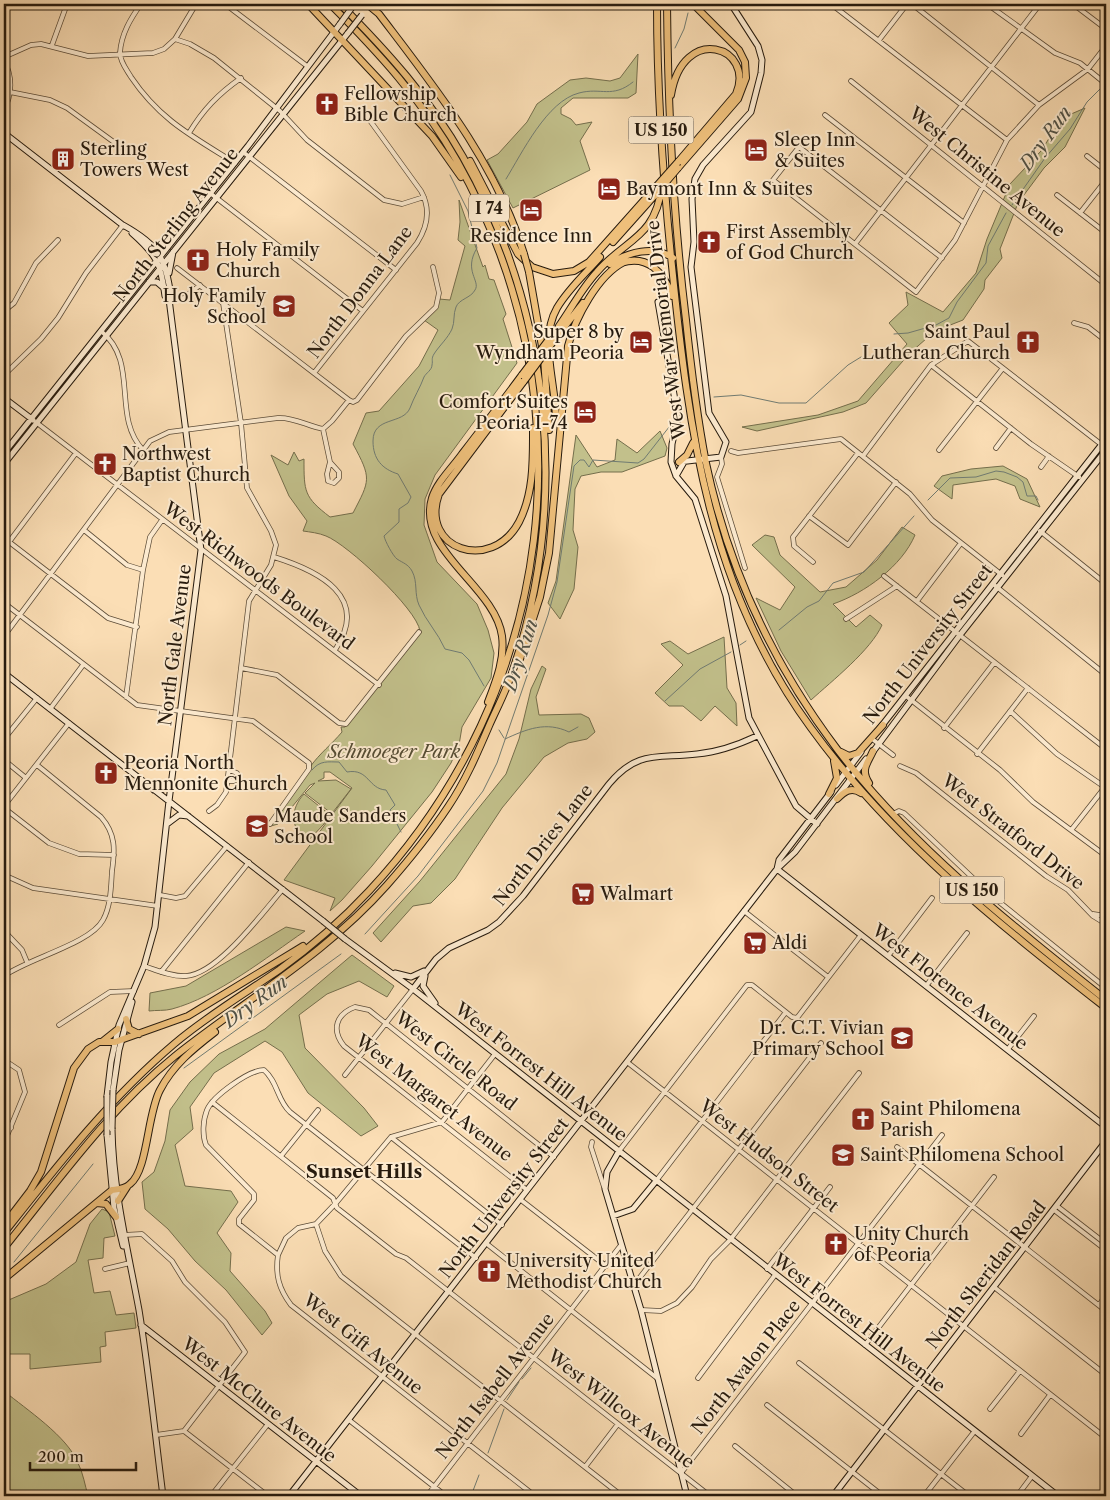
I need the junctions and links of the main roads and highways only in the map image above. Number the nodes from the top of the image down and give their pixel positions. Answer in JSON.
{"nodes":[{"id":1,"x":308,"y":4,"type":"edge"},
{"id":2,"x":330,"y":4,"type":"edge"},
{"id":3,"x":340,"y":4,"type":"edge"},
{"id":4,"x":369,"y":4,"type":"edge"},
{"id":5,"x":657,"y":4,"type":"edge"},
{"id":6,"x":667,"y":4,"type":"edge"},
{"id":7,"x":693,"y":4,"type":"edge"},
{"id":8,"x":730,"y":4,"type":"edge"},
{"id":9,"x":354,"y":5,"type":"edge"},
{"id":10,"x":333,"y":32,"type":"junction"},
{"id":11,"x":342,"y":40,"type":"junction"},
{"id":12,"x":400,"y":68,"type":"junction"},
{"id":13,"x":280,"y":111,"type":"junction"},
{"id":14,"x":669,"y":114,"type":"junction"},
{"id":15,"x":4,"y":133,"type":"edge"},
{"id":16,"x":678,"y":165,"type":"junction"},
{"id":17,"x":664,"y":172,"type":"junction"},
{"id":18,"x":654,"y":192,"type":"junction"},
{"id":19,"x":123,"y":225,"type":"junction"},
{"id":20,"x":152,"y":244,"type":"junction"},
{"id":21,"x":170,"y":244,"type":"junction"},
{"id":22,"x":174,"y":250,"type":"junction"},
{"id":23,"x":500,"y":254,"type":"junction"},
{"id":24,"x":160,"y":257,"type":"junction"},
{"id":25,"x":671,"y":257,"type":"junction"},
{"id":26,"x":624,"y":262,"type":"junction"},
{"id":27,"x":162,"y":264,"type":"junction"},
{"id":28,"x":168,"y":276,"type":"junction"},
{"id":29,"x":681,"y":278,"type":"junction"},
{"id":30,"x":149,"y":282,"type":"junction"},
{"id":31,"x":164,"y":288,"type":"junction"},
{"id":32,"x":169,"y":300,"type":"junction"},
{"id":33,"x":658,"y":302,"type":"dead end"},
{"id":34,"x":676,"y":306,"type":"junction"},
{"id":35,"x":558,"y":330,"type":"junction"},
{"id":36,"x":523,"y":378,"type":"junction"},
{"id":37,"x":4,"y":398,"type":"edge"},
{"id":38,"x":535,"y":402,"type":"junction"},
{"id":39,"x":32,"y":419,"type":"junction"},
{"id":40,"x":37,"y":423,"type":"junction"},
{"id":41,"x":1106,"y":439,"type":"edge"},
{"id":42,"x":694,"y":440,"type":"junction"},
{"id":43,"x":1105,"y":448,"type":"edge"},
{"id":44,"x":4,"y":453,"type":"edge"},
{"id":45,"x":546,"y":453,"type":"junction"},
{"id":46,"x":697,"y":460,"type":"junction"},
{"id":47,"x":706,"y":460,"type":"junction"},
{"id":48,"x":671,"y":462,"type":"junction"},
{"id":49,"x":682,"y":462,"type":"junction"},
{"id":50,"x":4,"y":464,"type":"edge"},
{"id":51,"x":676,"y":476,"type":"junction"},
{"id":52,"x":552,"y":531,"type":"junction"},
{"id":53,"x":958,"y":633,"type":"junction"},
{"id":54,"x":513,"y":670,"type":"junction"},
{"id":55,"x":4,"y":674,"type":"edge"},
{"id":56,"x":883,"y":724,"type":"joint"},
{"id":57,"x":812,"y":729,"type":"junction"},
{"id":58,"x":757,"y":736,"type":"junction"},
{"id":59,"x":872,"y":738,"type":"junction"},
{"id":60,"x":837,"y":749,"type":"junction"},
{"id":61,"x":873,"y":751,"type":"junction"},
{"id":62,"x":851,"y":766,"type":"junction"},
{"id":63,"x":857,"y":772,"type":"junction"},
{"id":64,"x":845,"y":773,"type":"junction"},
{"id":65,"x":851,"y":780,"type":"junction"},
{"id":66,"x":171,"y":783,"type":"junction"},
{"id":67,"x":154,"y":790,"type":"junction"},
{"id":68,"x":829,"y":794,"type":"junction"},
{"id":69,"x":867,"y":798,"type":"junction"},
{"id":70,"x":837,"y":799,"type":"junction"},
{"id":71,"x":442,"y":800,"type":"junction"},
{"id":72,"x":169,"y":801,"type":"junction"},
{"id":73,"x":894,"y":814,"type":"junction"},
{"id":74,"x":189,"y":816,"type":"junction"},
{"id":75,"x":810,"y":819,"type":"junction"},
{"id":76,"x":167,"y":824,"type":"junction"},
{"id":77,"x":817,"y":824,"type":"junction"},
{"id":78,"x":796,"y":850,"type":"junction"},
{"id":79,"x":777,"y":869,"type":"junction"},
{"id":80,"x":341,"y":919,"type":"junction"},
{"id":81,"x":1007,"y":925,"type":"junction"},
{"id":82,"x":318,"y":952,"type":"junction"},
{"id":83,"x":384,"y":968,"type":"junction"},
{"id":84,"x":429,"y":968,"type":"junction"},
{"id":85,"x":413,"y":989,"type":"junction"},
{"id":86,"x":134,"y":992,"type":"junction"},
{"id":87,"x":1106,"y":1000,"type":"edge"},
{"id":88,"x":1106,"y":1008,"type":"edge"},
{"id":89,"x":444,"y":1013,"type":"junction"},
{"id":90,"x":126,"y":1019,"type":"junction"},
{"id":91,"x":118,"y":1029,"type":"junction"},
{"id":92,"x":139,"y":1034,"type":"junction"},
{"id":93,"x":103,"y":1041,"type":"junction"},
{"id":94,"x":118,"y":1041,"type":"junction"},
{"id":95,"x":582,"y":1122,"type":"junction"},
{"id":96,"x":1106,"y":1127,"type":"edge"},
{"id":97,"x":1106,"y":1142,"type":"edge"},
{"id":98,"x":619,"y":1151,"type":"junction"},
{"id":99,"x":656,"y":1181,"type":"junction"},
{"id":100,"x":130,"y":1185,"type":"junction"},
{"id":101,"x":114,"y":1190,"type":"junction"},
{"id":102,"x":118,"y":1201,"type":"junction"},
{"id":103,"x":96,"y":1204,"type":"junction"},
{"id":104,"x":613,"y":1216,"type":"junction"},
{"id":105,"x":116,"y":1217,"type":"junction"},
{"id":106,"x":4,"y":1225,"type":"edge"},
{"id":107,"x":4,"y":1233,"type":"edge"},
{"id":108,"x":122,"y":1236,"type":"junction"},
{"id":109,"x":4,"y":1248,"type":"edge"},
{"id":110,"x":4,"y":1279,"type":"edge"},
{"id":111,"x":141,"y":1324,"type":"junction"},
{"id":112,"x":917,"y":1387,"type":"junction"},
{"id":113,"x":316,"y":1462,"type":"junction"},
{"id":114,"x":163,"y":1496,"type":"edge"},
{"id":115,"x":289,"y":1496,"type":"edge"},
{"id":116,"x":361,"y":1496,"type":"edge"},
{"id":117,"x":687,"y":1496,"type":"edge"},
{"id":118,"x":833,"y":1496,"type":"edge"},
{"id":119,"x":1058,"y":1496,"type":"edge"}],
"edges":[{"from":1,"to":10,"type":"highway"},
{"from":2,"to":23,"type":"highway","number":"I 74"},
{"from":3,"to":12,"type":"highway","number":"I 74"},
{"from":4,"to":11,"type":"main road","name":"North Sterling Avenue","bridge":true},
{"from":4,"to":45,"type":"highway","bridge":true},
{"from":5,"to":17,"type":"highway","name":"West War Memorial Drive","number":"US 150"},
{"from":6,"to":14,"type":"highway","name":"West War Memorial Drive","number":"US 150"},
{"from":7,"to":16,"type":"highway"},
{"from":8,"to":47,"type":"main road"},
{"from":9,"to":10,"type":"main road","name":"North Sterling Avenue","bridge":true},
{"from":10,"to":11,"type":"highway"},
{"from":10,"to":13,"type":"main road","name":"North Sterling Avenue"},
{"from":11,"to":13,"type":"main road","name":"North Sterling Avenue"},
{"from":11,"to":23,"type":"highway"},
{"from":12,"to":18,"type":"highway"},
{"from":12,"to":45,"type":"highway","number":"I 74"},
{"from":13,"to":21,"type":"main road","name":"North Sterling Avenue"},
{"from":13,"to":22,"type":"main road","name":"North Sterling Avenue"},
{"from":14,"to":16,"type":"highway"},
{"from":14,"to":29,"type":"highway","name":"West War Memorial Drive","number":"US 150"},
{"from":15,"to":19,"type":"main road"},
{"from":16,"to":18,"type":"highway","bridge":true},
{"from":17,"to":25,"type":"highway","name":"West War Memorial Drive","number":"US 150"},
{"from":17,"to":35,"type":"highway"},
{"from":18,"to":52,"type":"highway"},
{"from":19,"to":20,"type":"main road"},
{"from":19,"to":24,"type":"main road"},
{"from":20,"to":21,"type":"main road"},
{"from":20,"to":24,"type":"main road"},
{"from":21,"to":24,"type":"main road","name":"North Sterling Avenue"},
{"from":22,"to":27,"type":"main road","name":"North Sterling Avenue"},
{"from":22,"to":28,"type":"main road"},
{"from":23,"to":38,"type":"highway","number":"I 74"},
{"from":24,"to":27,"type":"main road"},
{"from":24,"to":39,"type":"main road","name":"North Sterling Avenue"},
{"from":25,"to":29,"type":"highway"},
{"from":25,"to":34,"type":"highway","name":"West War Memorial Drive","number":"US 150"},
{"from":25,"to":35,"type":"highway"},
{"from":26,"to":34,"type":"highway"},
{"from":26,"to":35,"type":"highway"},
{"from":26,"to":52,"type":"highway"},
{"from":27,"to":28,"type":"main road","name":"North Gale Avenue"},
{"from":27,"to":30,"type":"main road","name":"North Sterling Avenue"},
{"from":27,"to":31,"type":"main road","name":"North Gale Avenue"},
{"from":28,"to":32,"type":"main road","name":"North Gale Avenue"},
{"from":29,"to":47,"type":"highway","name":"West War Memorial Drive","number":"US 150"},
{"from":30,"to":31,"type":"main road"},
{"from":30,"to":40,"type":"main road","name":"North Sterling Avenue"},
{"from":31,"to":32,"type":"main road","name":"North Gale Avenue"},
{"from":32,"to":66,"type":"main road","name":"North Gale Avenue"},
{"from":33,"to":48,"type":"main road"},
{"from":34,"to":42,"type":"highway","name":"West War Memorial Drive","number":"US 150"},
{"from":35,"to":36,"type":"highway","bridge":true},
{"from":36,"to":38,"type":"highway"},
{"from":36,"to":71,"type":"highway"},
{"from":37,"to":39,"type":"main road","name":"West Richwoods Boulevard"},
{"from":38,"to":71,"type":"highway","number":"I 74"},
{"from":39,"to":40,"type":"main road","name":"West Richwoods Boulevard"},
{"from":39,"to":44,"type":"main road","name":"North Sterling Avenue"},
{"from":40,"to":50,"type":"main road","name":"North Sterling Avenue"},
{"from":41,"to":43,"type":"main road","name":"North University Street"},
{"from":42,"to":46,"type":"highway","name":"West War Memorial Drive","number":"US 150"},
{"from":42,"to":49,"type":"highway"},
{"from":43,"to":53,"type":"main road","name":"North University Street"},
{"from":43,"to":53,"type":"main road","name":"North University Street"},
{"from":45,"to":54,"type":"highway","number":"I 74"},
{"from":46,"to":47,"type":"main road"},
{"from":46,"to":49,"type":"main road"},
{"from":46,"to":57,"type":"highway","name":"West War Memorial Drive","number":"US 150"},
{"from":47,"to":60,"type":"highway","name":"West War Memorial Drive","number":"US 150"},
{"from":48,"to":49,"type":"main road"},
{"from":48,"to":51,"type":"main road"},
{"from":49,"to":51,"type":"main road"},
{"from":51,"to":58,"type":"main road"},
{"from":52,"to":54,"type":"highway"},
{"from":53,"to":56,"type":"main road","name":"North University Street"},
{"from":53,"to":61,"type":"main road","name":"North University Street"},
{"from":54,"to":82,"type":"highway","number":"I 74"},
{"from":55,"to":67,"type":"main road","name":"West Forrest Hill Avenue"},
{"from":56,"to":59,"type":"highway"},
{"from":57,"to":64,"type":"highway","name":"West War Memorial Drive","number":"US 150"},
{"from":57,"to":68,"type":"highway"},
{"from":58,"to":75,"type":"main road"},
{"from":58,"to":84,"type":"main road","name":"North Dries Lane"},
{"from":59,"to":60,"type":"highway"},
{"from":59,"to":62,"type":"main road","name":"North University Street"},
{"from":60,"to":62,"type":"highway","name":"West War Memorial Drive","number":"US 150"},
{"from":61,"to":63,"type":"main road","name":"North University Street"},
{"from":61,"to":73,"type":"highway"},
{"from":62,"to":63,"type":"highway","name":"West War Memorial Drive","number":"US 150"},
{"from":62,"to":64,"type":"main road","name":"North University Street"},
{"from":63,"to":65,"type":"main road","name":"North University Street"},
{"from":63,"to":73,"type":"highway","name":"West War Memorial Drive","number":"US 150"},
{"from":64,"to":65,"type":"highway","name":"West War Memorial Drive","number":"US 150"},
{"from":64,"to":68,"type":"main road","name":"North University Street"},
{"from":65,"to":69,"type":"highway","name":"West War Memorial Drive","number":"US 150"},
{"from":65,"to":70,"type":"main road","name":"North University Street"},
{"from":66,"to":67,"type":"main road"},
{"from":66,"to":72,"type":"main road","name":"North Gale Avenue"},
{"from":67,"to":72,"type":"main road","name":"West Forrest Hill Avenue"},
{"from":68,"to":75,"type":"main road","name":"North University Street"},
{"from":69,"to":70,"type":"highway"},
{"from":69,"to":81,"type":"highway","name":"West War Memorial Drive","number":"US 150"},
{"from":70,"to":77,"type":"main road","name":"North University Street"},
{"from":71,"to":80,"type":"highway","number":"I 74"},
{"from":72,"to":74,"type":"main road","name":"West Forrest Hill Avenue"},
{"from":72,"to":76,"type":"main road","name":"North Gale Avenue"},
{"from":73,"to":81,"type":"highway","name":"West War Memorial Drive","number":"US 150"},
{"from":74,"to":76,"type":"main road"},
{"from":74,"to":83,"type":"main road","name":"West Forrest Hill Avenue","bridge":true},
{"from":75,"to":77,"type":"main road"},
{"from":75,"to":78,"type":"main road"},
{"from":75,"to":79,"type":"main road","name":"North University Street"},
{"from":76,"to":86,"type":"main road","name":"North Gale Avenue"},
{"from":77,"to":78,"type":"main road","name":"North University Street"},
{"from":78,"to":79,"type":"main road","name":"North University Street"},
{"from":79,"to":95,"type":"main road","name":"North University Street"},
{"from":79,"to":96,"type":"main road","name":"West Florence Avenue"},
{"from":80,"to":92,"type":"highway"},
{"from":80,"to":107,"type":"highway","number":"I 74"},
{"from":81,"to":87,"type":"highway","name":"West War Memorial Drive","number":"US 150"},
{"from":81,"to":88,"type":"highway","name":"West War Memorial Drive","number":"US 150"},
{"from":82,"to":100,"type":"highway"},
{"from":82,"to":109,"type":"highway","number":"I 74"},
{"from":83,"to":84,"type":"main road"},
{"from":83,"to":85,"type":"main road","name":"West Forrest Hill Avenue"},
{"from":84,"to":85,"type":"main road","name":"North Dries Lane"},
{"from":84,"to":89,"type":"main road"},
{"from":85,"to":89,"type":"main road","name":"West Forrest Hill Avenue"},
{"from":86,"to":90,"type":"main road","name":"North Gale Avenue"},
{"from":86,"to":91,"type":"main road","name":"North Gale Avenue"},
{"from":89,"to":95,"type":"main road","name":"West Forrest Hill Avenue"},
{"from":90,"to":92,"type":"highway"},
{"from":90,"to":94,"type":"main road","name":"North Gale Avenue"},
{"from":91,"to":93,"type":"highway"},
{"from":91,"to":94,"type":"main road","name":"North Gale Avenue"},
{"from":92,"to":94,"type":"highway"},
{"from":93,"to":94,"type":"highway"},
{"from":93,"to":106,"type":"highway"},
{"from":94,"to":101,"type":"main road","name":"North Gale Avenue","bridge":true},
{"from":94,"to":101,"type":"main road","name":"North Gale Avenue","bridge":true},
{"from":95,"to":98,"type":"main road","name":"West Forrest Hill Avenue"},
{"from":95,"to":113,"type":"main road","name":"North University Street"},
{"from":97,"to":112,"type":"main road","name":"North Sheridan Road"},
{"from":98,"to":99,"type":"main road","name":"West Forrest Hill Avenue"},
{"from":98,"to":104,"type":"main road"},
{"from":99,"to":104,"type":"main road"},
{"from":99,"to":112,"type":"main road","name":"West Forrest Hill Avenue"},
{"from":100,"to":101,"type":"highway"},
{"from":100,"to":102,"type":"highway"},
{"from":101,"to":102,"type":"main road","name":"North Gale Avenue"},
{"from":101,"to":103,"type":"highway"},
{"from":101,"to":105,"type":"main road","name":"North Gale Avenue"},
{"from":102,"to":108,"type":"main road","name":"North Gale Avenue"},
{"from":103,"to":105,"type":"highway"},
{"from":103,"to":110,"type":"highway"},
{"from":104,"to":117,"type":"main road"},
{"from":105,"to":108,"type":"main road","name":"North Gale Avenue"},
{"from":108,"to":111,"type":"main road","name":"North Gale Avenue"},
{"from":111,"to":113,"type":"main road","name":"West McClure Avenue"},
{"from":111,"to":114,"type":"main road","name":"North Gale Avenue"},
{"from":112,"to":118,"type":"main road","name":"North Sheridan Road"},
{"from":112,"to":119,"type":"main road","name":"West Forrest Hill Avenue"},
{"from":113,"to":115,"type":"main road","name":"North University Street"},
{"from":113,"to":116,"type":"main road","name":"West McClure Avenue"}]}
